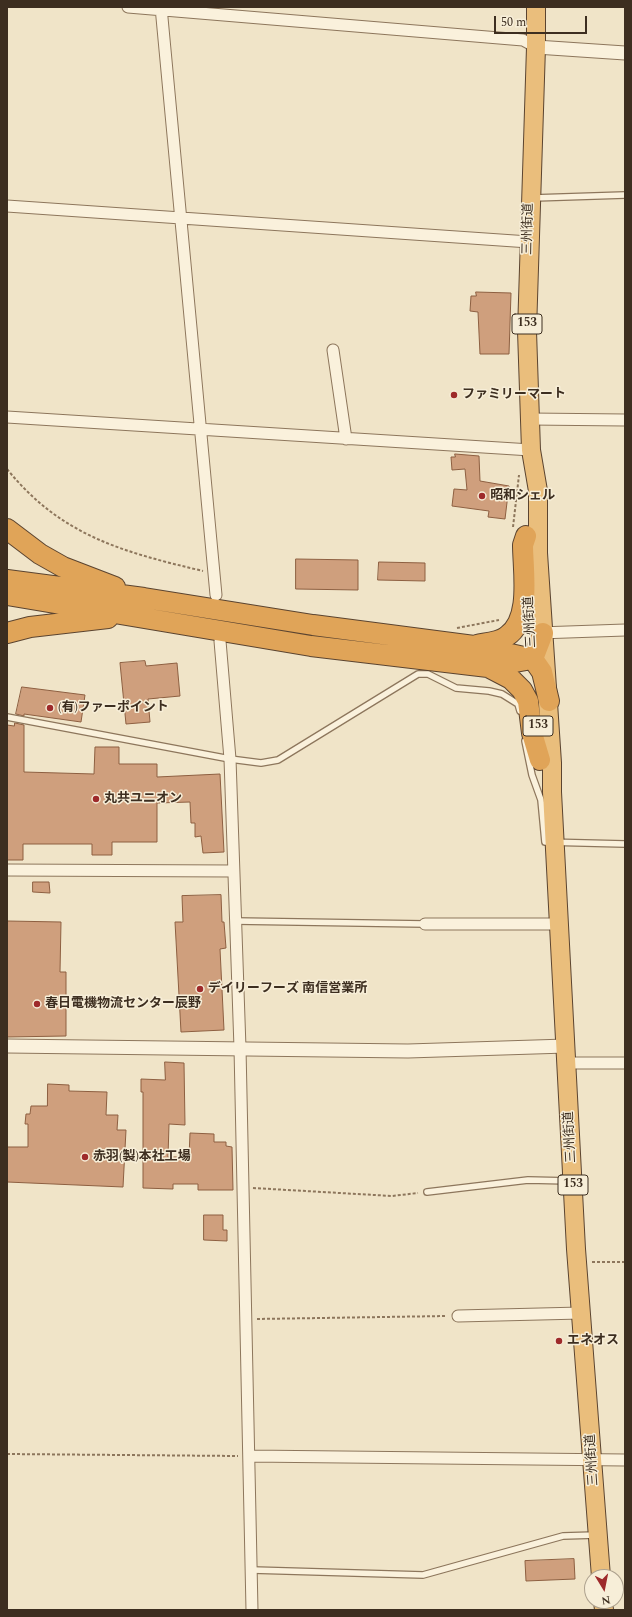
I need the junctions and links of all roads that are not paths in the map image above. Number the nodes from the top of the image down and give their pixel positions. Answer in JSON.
{"nodes":[{"id":1,"x":128,"y":7,"type":"edge"},
{"id":2,"x":536,"y":7,"type":"edge"},
{"id":3,"x":161,"y":8,"type":"edge"},
{"id":4,"x":536,"y":47,"type":"junction"},
{"id":5,"x":625,"y":53,"type":"edge"},
{"id":6,"x":625,"y":195,"type":"edge"},
{"id":7,"x":530,"y":198,"type":"junction"},
{"id":8,"x":7,"y":206,"type":"edge"},
{"id":9,"x":180,"y":217,"type":"junction"},
{"id":10,"x":529,"y":242,"type":"junction"},
{"id":11,"x":333,"y":350,"type":"dead end"},
{"id":12,"x":7,"y":417,"type":"edge"},
{"id":13,"x":530,"y":419,"type":"junction"},
{"id":14,"x":625,"y":420,"type":"edge"},
{"id":15,"x":200,"y":430,"type":"junction"},
{"id":16,"x":346,"y":439,"type":"junction"},
{"id":17,"x":532,"y":450,"type":"junction"},
{"id":18,"x":7,"y":528,"type":"edge"},
{"id":19,"x":526,"y":536,"type":"junction"},
{"id":20,"x":7,"y":580,"type":"edge"},
{"id":21,"x":7,"y":595,"type":"edge"},
{"id":22,"x":216,"y":595,"type":"dead end"},
{"id":23,"x":144,"y":598,"type":"junction"},
{"id":24,"x":132,"y":616,"type":"junction"},
{"id":25,"x":625,"y":630,"type":"edge"},
{"id":26,"x":7,"y":633,"type":"edge"},
{"id":27,"x":538,"y":634,"type":"junction"},
{"id":28,"x":220,"y":641,"type":"dead end"},
{"id":29,"x":474,"y":646,"type":"junction"},
{"id":30,"x":533,"y":658,"type":"junction"},
{"id":31,"x":488,"y":667,"type":"junction"},
{"id":32,"x":548,"y":701,"type":"junction"},
{"id":33,"x":7,"y":717,"type":"edge"},
{"id":34,"x":521,"y":719,"type":"dead end"},
{"id":35,"x":523,"y":733,"type":"dead end"},
{"id":36,"x":230,"y":759,"type":"junction"},
{"id":37,"x":540,"y":760,"type":"junction"},
{"id":38,"x":552,"y":792,"type":"junction"},
{"id":39,"x":555,"y":843,"type":"junction"},
{"id":40,"x":625,"y":844,"type":"edge"},
{"id":41,"x":7,"y":870,"type":"edge"},
{"id":42,"x":233,"y":871,"type":"junction"},
{"id":43,"x":235,"y":920,"type":"junction"},
{"id":44,"x":425,"y":924,"type":"joint"},
{"id":45,"x":560,"y":924,"type":"junction"},
{"id":46,"x":7,"y":1046,"type":"edge"},
{"id":47,"x":240,"y":1048,"type":"junction"},
{"id":48,"x":567,"y":1054,"type":"junction"},
{"id":49,"x":625,"y":1063,"type":"edge"},
{"id":50,"x":573,"y":1181,"type":"junction"},
{"id":51,"x":428,"y":1192,"type":"road end"},
{"id":52,"x":581,"y":1313,"type":"junction"},
{"id":53,"x":458,"y":1316,"type":"road end"},
{"id":54,"x":249,"y":1456,"type":"junction"},
{"id":55,"x":593,"y":1460,"type":"junction"},
{"id":56,"x":625,"y":1460,"type":"edge"},
{"id":57,"x":598,"y":1535,"type":"junction"},
{"id":58,"x":600,"y":1569,"type":"edge"},
{"id":59,"x":252,"y":1570,"type":"junction"},
{"id":60,"x":252,"y":1610,"type":"edge"}],
"edges":[{"from":1,"to":3,"type":"street"},
{"from":2,"to":4,"type":"highway","name":"三州街道","number":"153"},
{"from":3,"to":4,"type":"street"},
{"from":3,"to":9,"type":"street"},
{"from":4,"to":5,"type":"street"},
{"from":4,"to":7,"type":"highway","name":"三州街道","number":"153"},
{"from":6,"to":7,"type":"lane"},
{"from":7,"to":10,"type":"highway","name":"三州街道","number":"153"},
{"from":8,"to":9,"type":"street"},
{"from":9,"to":10,"type":"street"},
{"from":9,"to":15,"type":"street"},
{"from":10,"to":13,"type":"highway","name":"三州街道","number":"153"},
{"from":11,"to":16,"type":"street"},
{"from":12,"to":15,"type":"street"},
{"from":13,"to":14,"type":"street"},
{"from":13,"to":17,"type":"highway","name":"三州街道","number":"153"},
{"from":15,"to":16,"type":"street"},
{"from":15,"to":22,"type":"street"},
{"from":16,"to":17,"type":"street"},
{"from":17,"to":19,"type":"highway","name":"三州街道","number":"153"},
{"from":17,"to":27,"type":"highway","name":"三州街道","number":"153"},
{"from":18,"to":23,"type":"highway"},
{"from":19,"to":27,"type":"highway","name":"三州街道","number":"153"},
{"from":19,"to":29,"type":"highway"},
{"from":20,"to":23,"type":"highway"},
{"from":21,"to":24,"type":"highway"},
{"from":23,"to":29,"type":"highway"},
{"from":24,"to":26,"type":"highway"},
{"from":24,"to":31,"type":"highway"},
{"from":25,"to":27,"type":"street"},
{"from":27,"to":30,"type":"highway"},
{"from":27,"to":32,"type":"highway","name":"三州街道","number":"153"},
{"from":28,"to":36,"type":"street"},
{"from":29,"to":30,"type":"highway"},
{"from":30,"to":31,"type":"highway"},
{"from":30,"to":32,"type":"highway"},
{"from":30,"to":37,"type":"highway","name":"三州街道","number":"153"},
{"from":31,"to":37,"type":"highway"},
{"from":32,"to":38,"type":"highway","name":"三州街道","number":"153"},
{"from":33,"to":36,"type":"lane"},
{"from":34,"to":36,"type":"lane"},
{"from":35,"to":39,"type":"lane"},
{"from":36,"to":42,"type":"street"},
{"from":37,"to":38,"type":"highway","name":"三州街道","number":"153"},
{"from":38,"to":39,"type":"highway","name":"三州街道","number":"153"},
{"from":39,"to":40,"type":"lane"},
{"from":39,"to":45,"type":"highway","name":"三州街道","number":"153"},
{"from":41,"to":42,"type":"street"},
{"from":42,"to":43,"type":"street"},
{"from":43,"to":44,"type":"lane"},
{"from":43,"to":47,"type":"street"},
{"from":44,"to":45,"type":"street"},
{"from":45,"to":48,"type":"highway","name":"三州街道","number":"153"},
{"from":46,"to":47,"type":"street"},
{"from":47,"to":48,"type":"street"},
{"from":47,"to":54,"type":"street"},
{"from":48,"to":49,"type":"street"},
{"from":48,"to":50,"type":"highway","name":"三州街道","number":"153"},
{"from":50,"to":51,"type":"lane"},
{"from":50,"to":52,"type":"highway","name":"三州街道","number":"153"},
{"from":52,"to":53,"type":"street"},
{"from":52,"to":55,"type":"highway","name":"三州街道","number":"153"},
{"from":54,"to":55,"type":"street"},
{"from":54,"to":59,"type":"street"},
{"from":55,"to":56,"type":"street"},
{"from":55,"to":57,"type":"highway","name":"三州街道","number":"153"},
{"from":57,"to":58,"type":"highway","name":"三州街道","number":"153"},
{"from":57,"to":59,"type":"lane"},
{"from":59,"to":60,"type":"street"}]}
